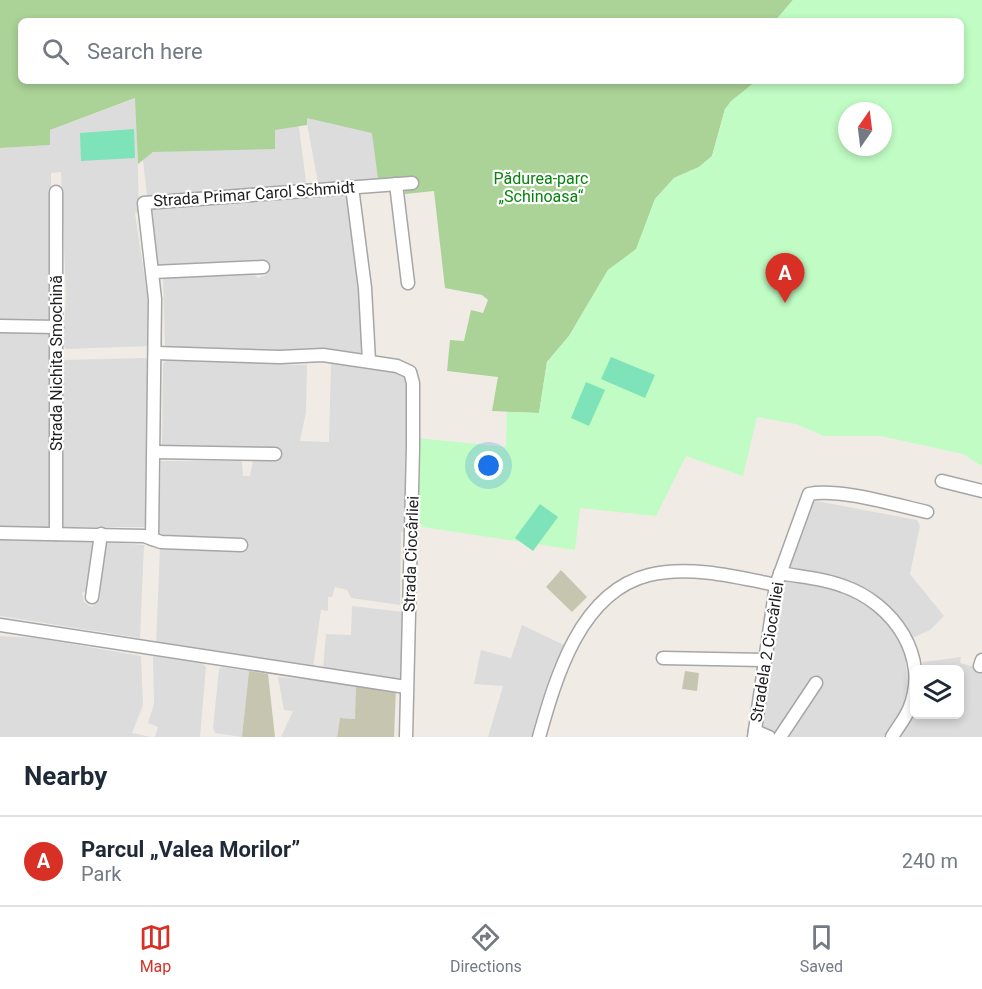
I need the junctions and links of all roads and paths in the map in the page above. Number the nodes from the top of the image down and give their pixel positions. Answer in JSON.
{"nodes":[{"id":1,"x":412,"y":183,"type":"dead end"},
{"id":2,"x":396,"y":184,"type":"junction"},
{"id":3,"x":352,"y":187,"type":"junction"},
{"id":4,"x":56,"y":192,"type":"dead end"},
{"id":5,"x":263,"y":267,"type":"dead end"},
{"id":6,"x":153,"y":272,"type":"junction"},
{"id":7,"x":408,"y":283,"type":"dead end"},
{"id":8,"x":0,"y":326,"type":"edge"},
{"id":9,"x":57,"y":327,"type":"junction"},
{"id":10,"x":156,"y":353,"type":"junction"},
{"id":11,"x":369,"y":361,"type":"junction"},
{"id":12,"x":155,"y":452,"type":"junction"},
{"id":13,"x":275,"y":454,"type":"dead end"},
{"id":14,"x":942,"y":481,"type":"dead end"},
{"id":15,"x":982,"y":491,"type":"edge"},
{"id":16,"x":927,"y":512,"type":"dead end"},
{"id":17,"x":0,"y":533,"type":"edge"},
{"id":18,"x":56,"y":534,"type":"junction"},
{"id":19,"x":101,"y":534,"type":"junction"},
{"id":20,"x":152,"y":539,"type":"junction"},
{"id":21,"x":240,"y":545,"type":"dead end"},
{"id":22,"x":778,"y":579,"type":"junction"},
{"id":23,"x":92,"y":597,"type":"dead end"},
{"id":24,"x":0,"y":625,"type":"edge"},
{"id":25,"x":663,"y":658,"type":"dead end"},
{"id":26,"x":765,"y":660,"type":"junction"},
{"id":27,"x":816,"y":683,"type":"dead end"},
{"id":28,"x":406,"y":687,"type":"junction"},
{"id":29,"x":755,"y":734,"type":"edge"},
{"id":30,"x":406,"y":737,"type":"edge"},
{"id":31,"x":539,"y":737,"type":"edge"},
{"id":32,"x":769,"y":737,"type":"edge"},
{"id":33,"x":780,"y":737,"type":"edge"},
{"id":34,"x":892,"y":737,"type":"edge"}],
"edges":[{"from":1,"to":2,"type":"street","name":"Strada Primar Carol Schmidt"},
{"from":2,"to":3,"type":"street","name":"Strada Primar Carol Schmidt"},
{"from":2,"to":7,"type":"street"},
{"from":3,"to":6,"type":"street","name":"Strada Primar Carol Schmidt"},
{"from":3,"to":11,"type":"street"},
{"from":4,"to":9,"type":"street","name":"Strada Nichita Smochină"},
{"from":5,"to":6,"type":"street"},
{"from":6,"to":10,"type":"street","name":"Strada Primar Carol Schmidt"},
{"from":8,"to":9,"type":"street"},
{"from":9,"to":18,"type":"street","name":"Strada Nichita Smochină"},
{"from":10,"to":11,"type":"street"},
{"from":10,"to":12,"type":"street","name":"Strada Primar Carol Schmidt"},
{"from":11,"to":28,"type":"street","name":"Strada Ciocârliei"},
{"from":12,"to":13,"type":"street"},
{"from":12,"to":20,"type":"street","name":"Strada Primar Carol Schmidt"},
{"from":14,"to":15,"type":"street"},
{"from":16,"to":22,"type":"street","name":"Stradela 2 Ciocârliei"},
{"from":17,"to":18,"type":"street"},
{"from":18,"to":19,"type":"street"},
{"from":19,"to":20,"type":"street"},
{"from":19,"to":23,"type":"street"},
{"from":20,"to":21,"type":"street"},
{"from":22,"to":26,"type":"street","name":"Stradela 2 Ciocârliei"},
{"from":22,"to":31,"type":"street"},
{"from":22,"to":34,"type":"street","name":"Stradela 2 Ciocârliei"},
{"from":24,"to":28,"type":"street"},
{"from":25,"to":26,"type":"street"},
{"from":26,"to":29,"type":"street","name":"Stradela 2 Ciocârliei"},
{"from":27,"to":33,"type":"street"},
{"from":28,"to":30,"type":"street","name":"Strada Ciocârliei"},
{"from":29,"to":32,"type":"street","name":"Stradela 2 Ciocârliei"}]}
